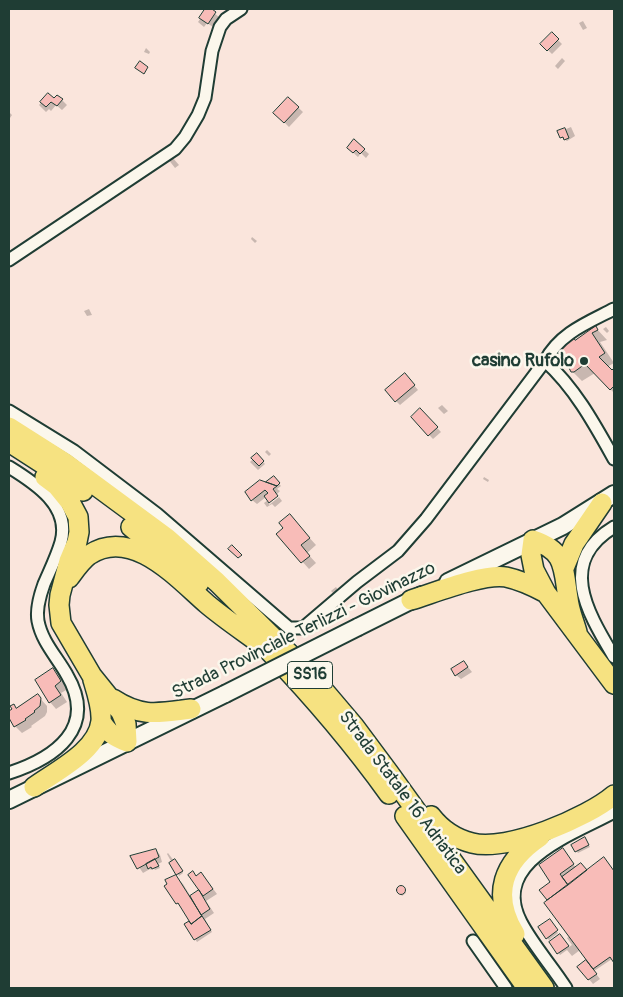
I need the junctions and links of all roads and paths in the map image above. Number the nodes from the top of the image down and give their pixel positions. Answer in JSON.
{"nodes":[{"id":1,"x":241,"y":9,"type":"edge"},
{"id":2,"x":9,"y":260,"type":"edge"},
{"id":3,"x":614,"y":308,"type":"edge"},
{"id":4,"x":545,"y":361,"type":"junction"},
{"id":5,"x":9,"y":411,"type":"edge"},
{"id":6,"x":9,"y":427,"type":"edge"},
{"id":7,"x":9,"y":442,"type":"edge"},
{"id":8,"x":9,"y":452,"type":"edge"},
{"id":9,"x":614,"y":459,"type":"edge"},
{"id":10,"x":9,"y":467,"type":"edge"},
{"id":11,"x":608,"y":498,"type":"edge"},
{"id":12,"x":614,"y":527,"type":"edge"},
{"id":13,"x":533,"y":540,"type":"junction"},
{"id":14,"x":564,"y":568,"type":"junction"},
{"id":15,"x":64,"y":585,"type":"junction"},
{"id":16,"x":546,"y":593,"type":"junction"},
{"id":17,"x":411,"y":600,"type":"junction"},
{"id":18,"x":577,"y":632,"type":"junction"},
{"id":19,"x":266,"y":648,"type":"junction"},
{"id":20,"x":614,"y":657,"type":"edge"},
{"id":21,"x":92,"y":676,"type":"junction"},
{"id":22,"x":614,"y":684,"type":"edge"},
{"id":23,"x":112,"y":698,"type":"junction"},
{"id":24,"x":191,"y":709,"type":"junction"},
{"id":25,"x":101,"y":720,"type":"junction"},
{"id":26,"x":127,"y":742,"type":"junction"},
{"id":27,"x":9,"y":773,"type":"edge"},
{"id":28,"x":389,"y":773,"type":"junction"},
{"id":29,"x":34,"y":786,"type":"junction"},
{"id":30,"x":614,"y":795,"type":"edge"},
{"id":31,"x":9,"y":800,"type":"edge"},
{"id":32,"x":614,"y":812,"type":"edge"},
{"id":33,"x":552,"y":829,"type":"junction"},
{"id":34,"x":472,"y":941,"type":"dead end"},
{"id":35,"x":506,"y":988,"type":"edge"},
{"id":36,"x":527,"y":988,"type":"edge"},
{"id":37,"x":544,"y":988,"type":"edge"},
{"id":38,"x":553,"y":988,"type":"edge"},
{"id":39,"x":566,"y":988,"type":"edge"}],
"edges":[{"from":1,"to":2,"type":"street"},
{"from":3,"to":4,"type":"street"},
{"from":4,"to":5,"type":"street"},
{"from":4,"to":9,"type":"street"},
{"from":6,"to":28,"type":"highway","name":"Strada Statale 16 Adriatica","number":"SS16"},
{"from":7,"to":19,"type":"highway","name":"Strada Statale 16 Adriatica","number":"SS16"},
{"from":8,"to":15,"type":"highway"},
{"from":10,"to":27,"type":"street"},
{"from":11,"to":13,"type":"main road","name":"Strada Provinciale Terlizzi - Giovinazzo"},
{"from":11,"to":14,"type":"highway"},
{"from":12,"to":20,"type":"street"},
{"from":13,"to":14,"type":"highway"},
{"from":13,"to":16,"type":"highway"},
{"from":13,"to":17,"type":"main road","name":"Strada Provinciale Terlizzi - Giovinazzo"},
{"from":14,"to":18,"type":"highway"},
{"from":15,"to":19,"type":"highway"},
{"from":15,"to":21,"type":"highway"},
{"from":16,"to":17,"type":"highway"},
{"from":16,"to":18,"type":"highway"},
{"from":17,"to":24,"type":"main road","name":"Strada Provinciale Terlizzi - Giovinazzo","bridge":true},
{"from":18,"to":22,"type":"highway"},
{"from":19,"to":36,"type":"highway","name":"Strada Statale 16 Adriatica","number":"SS16"},
{"from":21,"to":23,"type":"highway"},
{"from":21,"to":25,"type":"highway"},
{"from":23,"to":24,"type":"highway"},
{"from":23,"to":26,"type":"highway"},
{"from":24,"to":26,"type":"main road","name":"Strada Provinciale Terlizzi - Giovinazzo"},
{"from":25,"to":26,"type":"highway"},
{"from":25,"to":29,"type":"highway"},
{"from":26,"to":29,"type":"main road","name":"Strada Provinciale Terlizzi - Giovinazzo"},
{"from":28,"to":33,"type":"highway"},
{"from":28,"to":37,"type":"highway","name":"Strada Statale 16 Adriatica","number":"SS16"},
{"from":29,"to":31,"type":"main road","name":"Strada Provinciale Terlizzi - Giovinazzo"},
{"from":30,"to":33,"type":"highway"},
{"from":32,"to":39,"type":"street"},
{"from":33,"to":38,"type":"highway"},
{"from":34,"to":35,"type":"street"}]}
